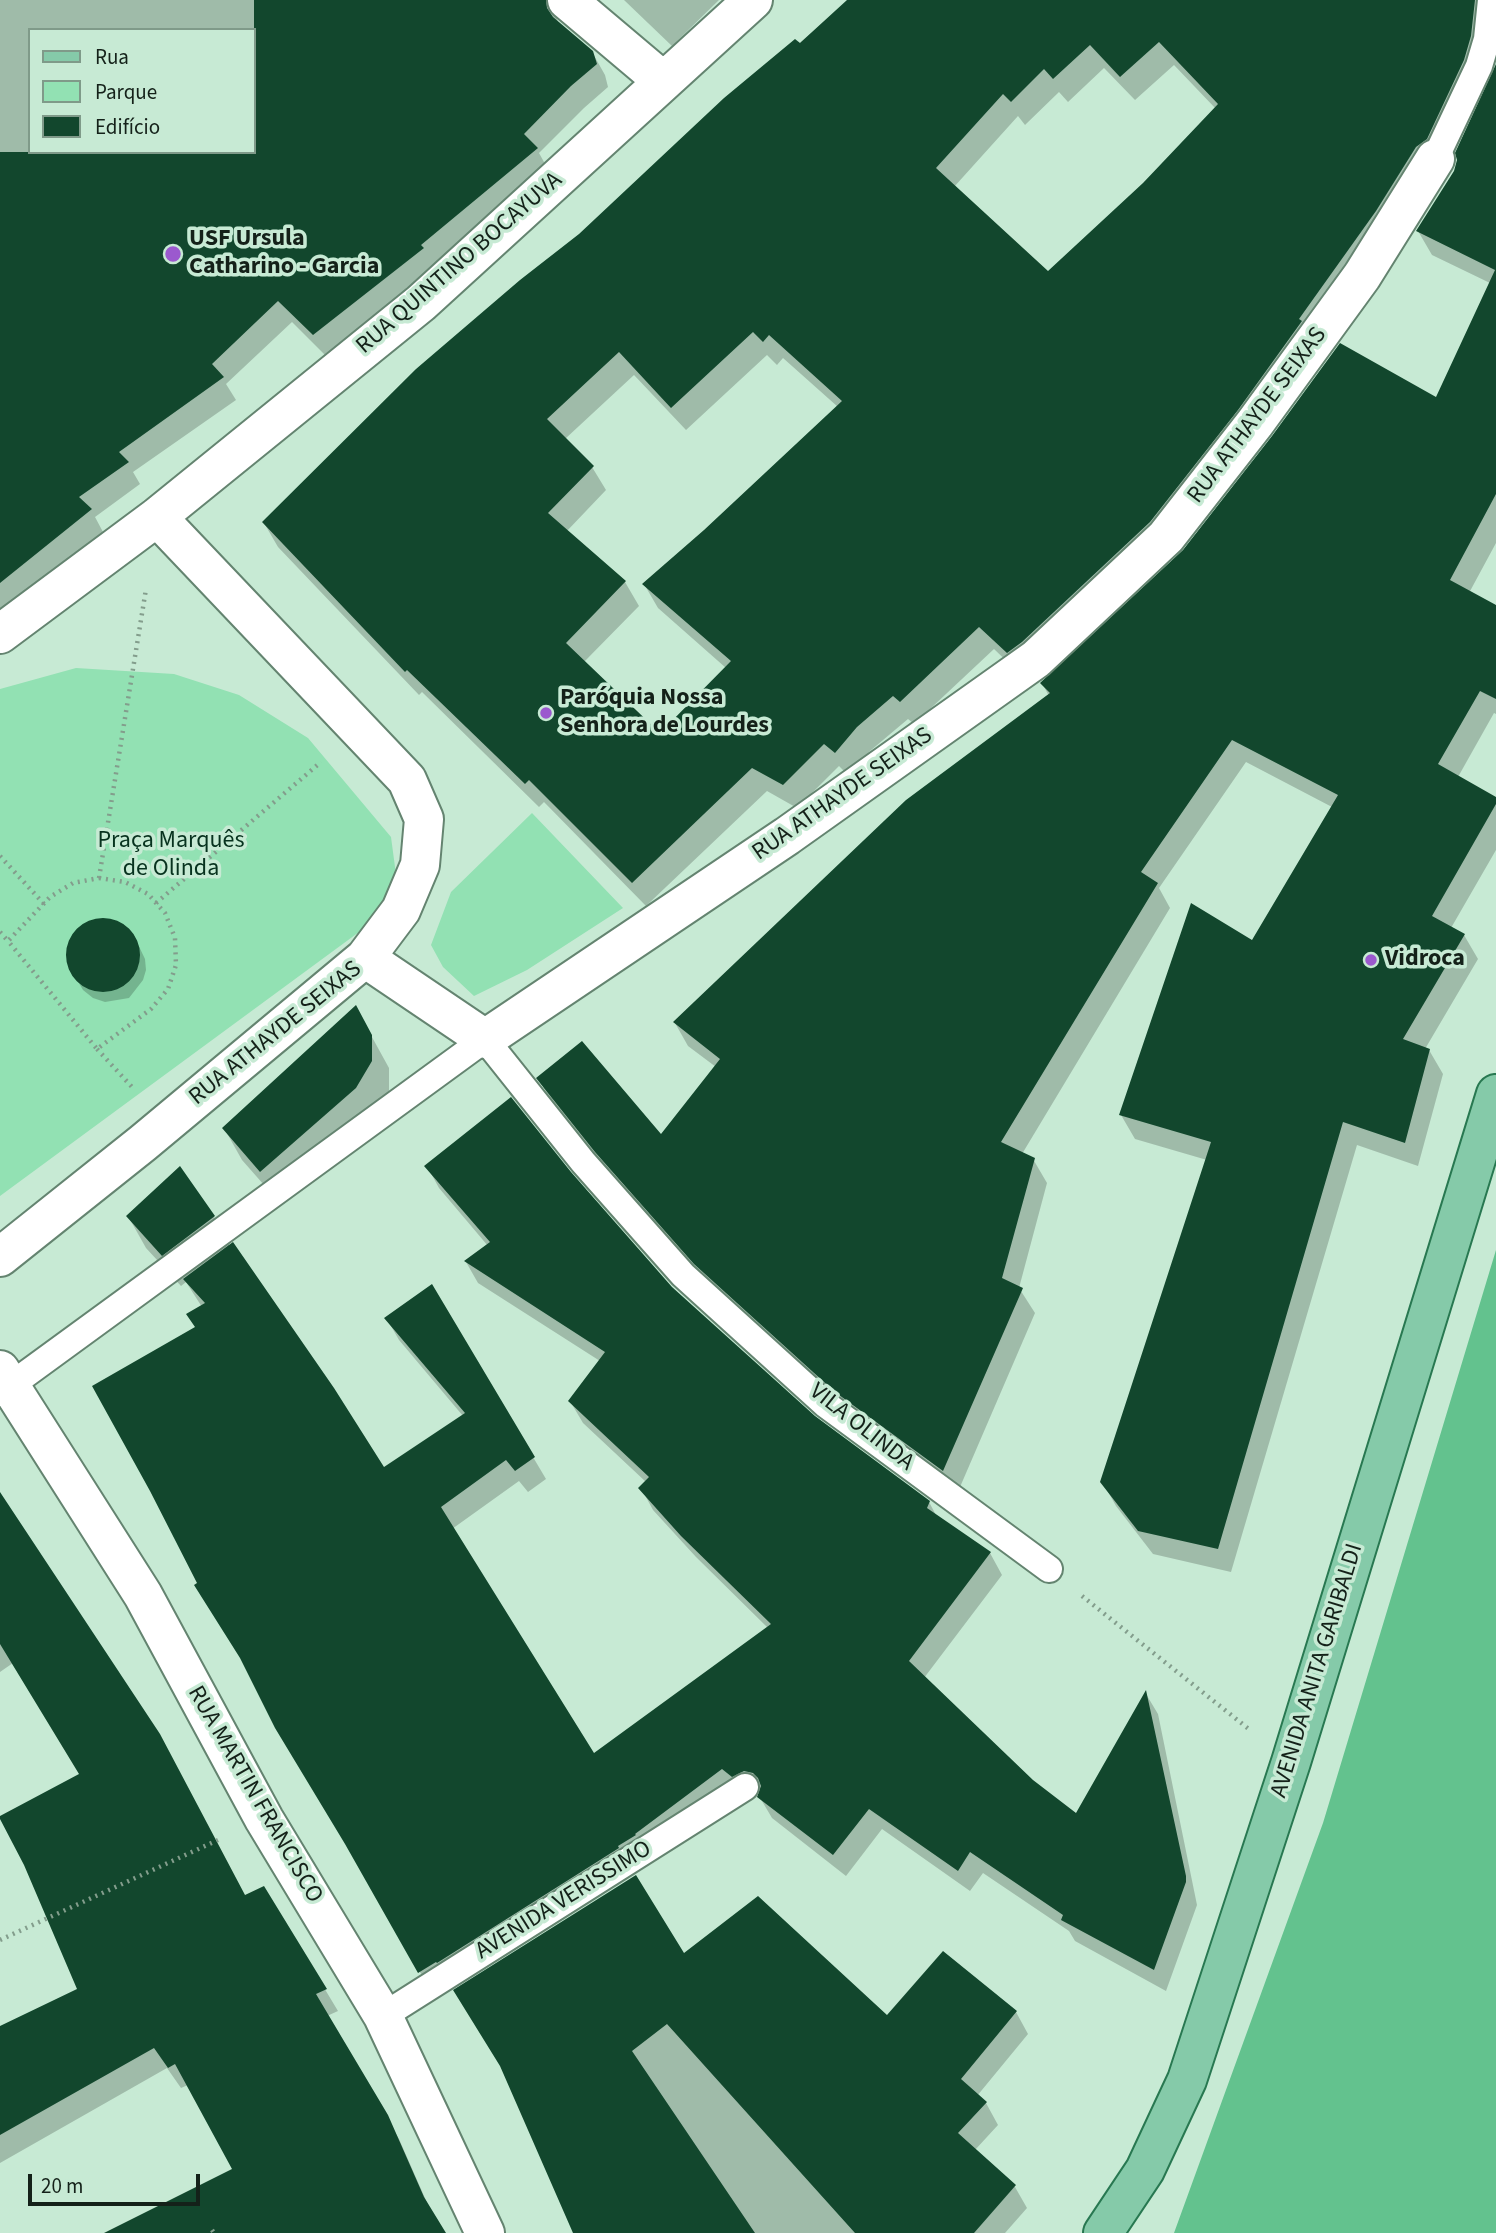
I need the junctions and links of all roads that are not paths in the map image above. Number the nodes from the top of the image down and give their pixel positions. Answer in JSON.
{"nodes":[{"id":1,"x":567,"y":0,"type":"edge"},
{"id":2,"x":753,"y":0,"type":"edge"},
{"id":3,"x":1491,"y":0,"type":"edge"},
{"id":4,"x":663,"y":81,"type":"junction"},
{"id":5,"x":1435,"y":159,"type":"joint"},
{"id":6,"x":158,"y":517,"type":"junction"},
{"id":7,"x":0,"y":634,"type":"edge"},
{"id":8,"x":365,"y":958,"type":"junction"},
{"id":9,"x":485,"y":1038,"type":"junction"},
{"id":10,"x":1496,"y":1094,"type":"edge"},
{"id":11,"x":0,"y":1258,"type":"edge"},
{"id":12,"x":4,"y":1383,"type":"edge"},
{"id":13,"x":1049,"y":1569,"type":"road end"},
{"id":14,"x":745,"y":1787,"type":"dead end"},
{"id":15,"x":383,"y":2016,"type":"junction"},
{"id":16,"x":485,"y":2233,"type":"edge"},
{"id":17,"x":1103,"y":2233,"type":"edge"}],
"edges":[{"from":1,"to":4,"type":"street"},
{"from":2,"to":4,"type":"street","name":"RUA QUINTINO BOCAYUVA"},
{"from":3,"to":5,"type":"lane","name":"RUA ATHAYDE SEIXAS"},
{"from":4,"to":6,"type":"street","name":"RUA QUINTINO BOCAYUVA"},
{"from":5,"to":9,"type":"street","name":"RUA ATHAYDE SEIXAS"},
{"from":6,"to":7,"type":"street","name":"RUA QUINTINO BOCAYUVA"},
{"from":6,"to":8,"type":"street"},
{"from":8,"to":9,"type":"street","name":"RUA ATHAYDE SEIXAS"},
{"from":8,"to":11,"type":"street","name":"RUA ATHAYDE SEIXAS"},
{"from":9,"to":12,"type":"lane"},
{"from":9,"to":13,"type":"lane","name":"VILA OLINDA"},
{"from":10,"to":17,"type":"main road","name":"AVENIDA ANITA GARIBALDI"},
{"from":12,"to":15,"type":"street","name":"RUA MARTIN FRANCISCO"},
{"from":14,"to":15,"type":"lane","name":"AVENIDA VERISSIMO"},
{"from":15,"to":16,"type":"street","name":"RUA MARTIN FRANCISCO"}]}
